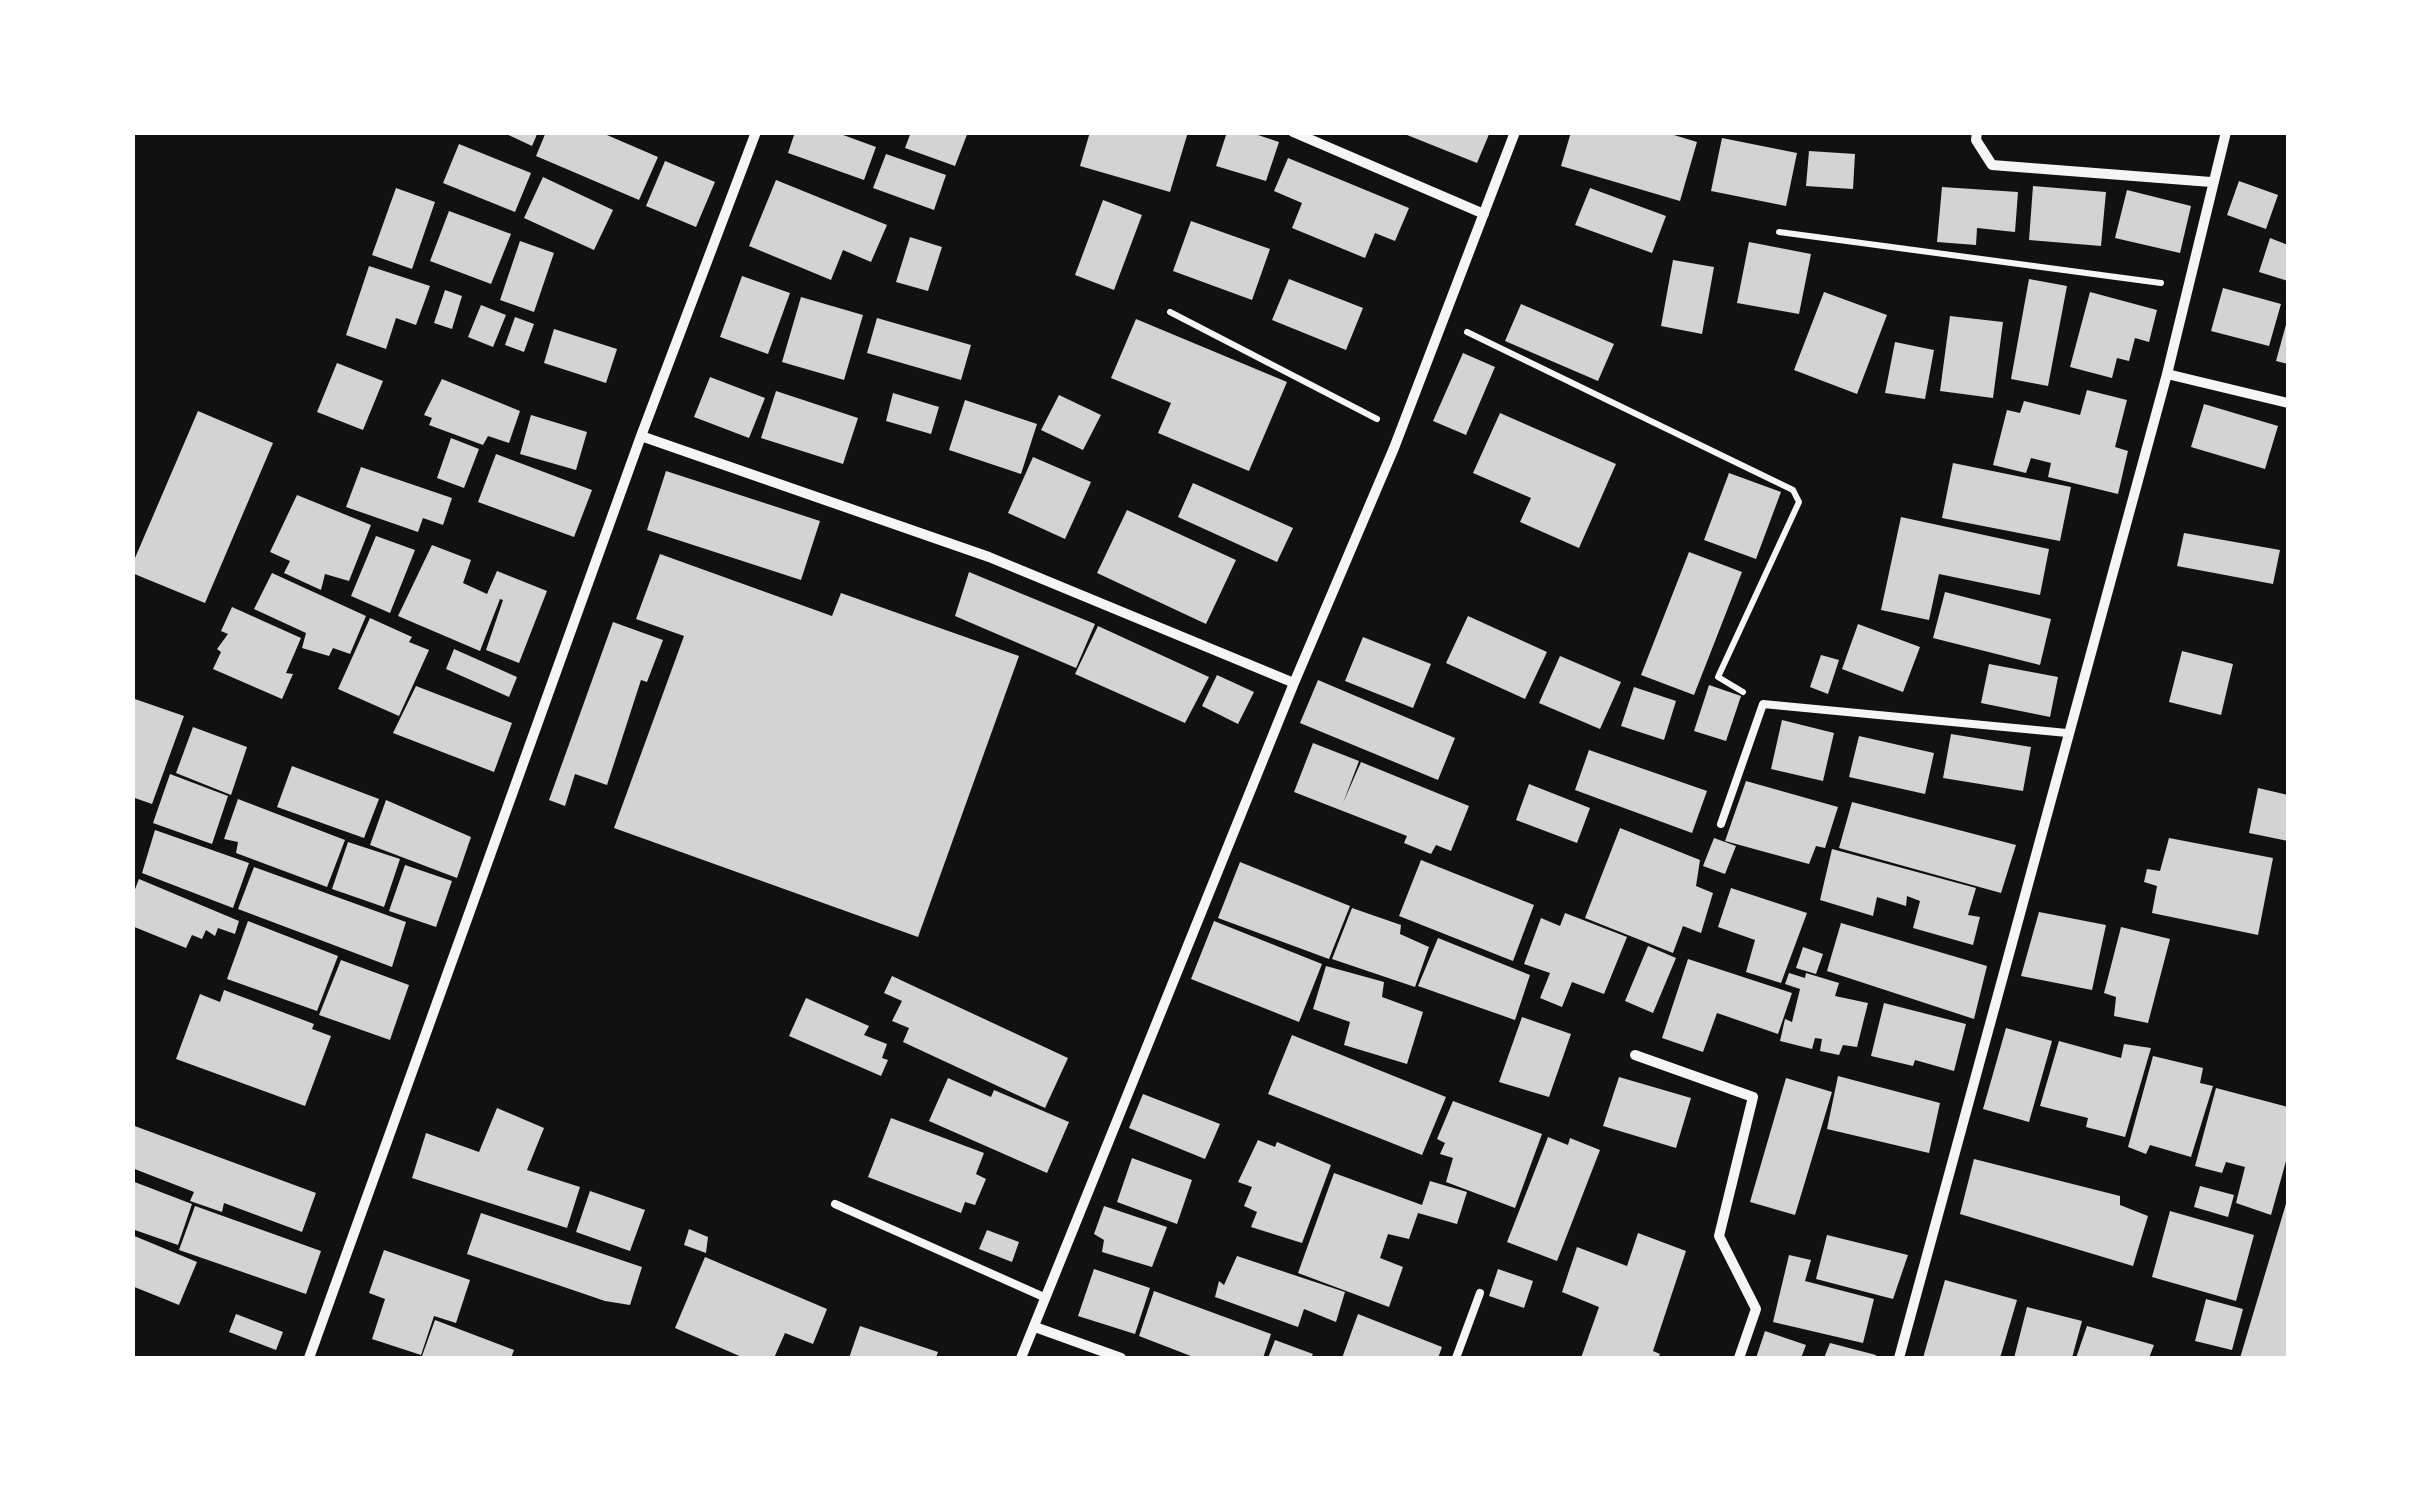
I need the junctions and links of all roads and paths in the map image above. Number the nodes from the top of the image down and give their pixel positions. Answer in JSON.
{"nodes":[{"id":1,"x":756,"y":132,"type":"edge"},
{"id":2,"x":1293,"y":132,"type":"edge"},
{"id":3,"x":1516,"y":132,"type":"edge"},
{"id":4,"x":1977,"y":132,"type":"edge"},
{"id":5,"x":2226,"y":132,"type":"edge"},
{"id":6,"x":2212,"y":182,"type":"junction"},
{"id":7,"x":1484,"y":214,"type":"junction"},
{"id":8,"x":1779,"y":232,"type":"dead end"},
{"id":9,"x":2187,"y":286,"type":"junction"},
{"id":10,"x":1170,"y":312,"type":"dead end"},
{"id":11,"x":1443,"y":321,"type":"junction"},
{"id":12,"x":2166,"y":374,"type":"junction"},
{"id":13,"x":2288,"y":403,"type":"edge"},
{"id":14,"x":1401,"y":430,"type":"junction"},
{"id":15,"x":641,"y":436,"type":"junction"},
{"id":16,"x":1294,"y":684,"type":"junction"},
{"id":17,"x":1763,"y":704,"type":"junction"},
{"id":18,"x":2067,"y":733,"type":"junction"},
{"id":19,"x":1720,"y":824,"type":"dead end"},
{"id":20,"x":1634,"y":1055,"type":"dead end"},
{"id":21,"x":834,"y":1204,"type":"dead end"},
{"id":22,"x":1480,"y":1293,"type":"dead end"},
{"id":23,"x":1046,"y":1298,"type":"junction"},
{"id":24,"x":1035,"y":1326,"type":"junction"},
{"id":25,"x":310,"y":1358,"type":"edge"},
{"id":26,"x":1021,"y":1358,"type":"edge"},
{"id":27,"x":1121,"y":1358,"type":"edge"},
{"id":28,"x":1456,"y":1358,"type":"edge"},
{"id":29,"x":1739,"y":1358,"type":"edge"},
{"id":30,"x":1899,"y":1358,"type":"edge"}],
"edges":[{"from":1,"to":15,"type":"street"},
{"from":2,"to":7,"type":"street"},
{"from":3,"to":7,"type":"street"},
{"from":4,"to":6,"type":"street"},
{"from":5,"to":6,"type":"street"},
{"from":6,"to":9,"type":"street"},
{"from":7,"to":11,"type":"street"},
{"from":8,"to":9,"type":"path"},
{"from":9,"to":12,"type":"street"},
{"from":10,"to":14,"type":"path"},
{"from":11,"to":14,"type":"street"},
{"from":11,"to":17,"type":"path"},
{"from":12,"to":13,"type":"street"},
{"from":12,"to":18,"type":"street"},
{"from":14,"to":16,"type":"street"},
{"from":15,"to":16,"type":"street"},
{"from":15,"to":25,"type":"street"},
{"from":16,"to":23,"type":"street"},
{"from":17,"to":18,"type":"lane"},
{"from":17,"to":19,"type":"lane"},
{"from":18,"to":30,"type":"street"},
{"from":20,"to":29,"type":"street"},
{"from":21,"to":23,"type":"lane"},
{"from":22,"to":28,"type":"lane"},
{"from":23,"to":24,"type":"street"},
{"from":24,"to":26,"type":"street"},
{"from":24,"to":27,"type":"street"}]}
